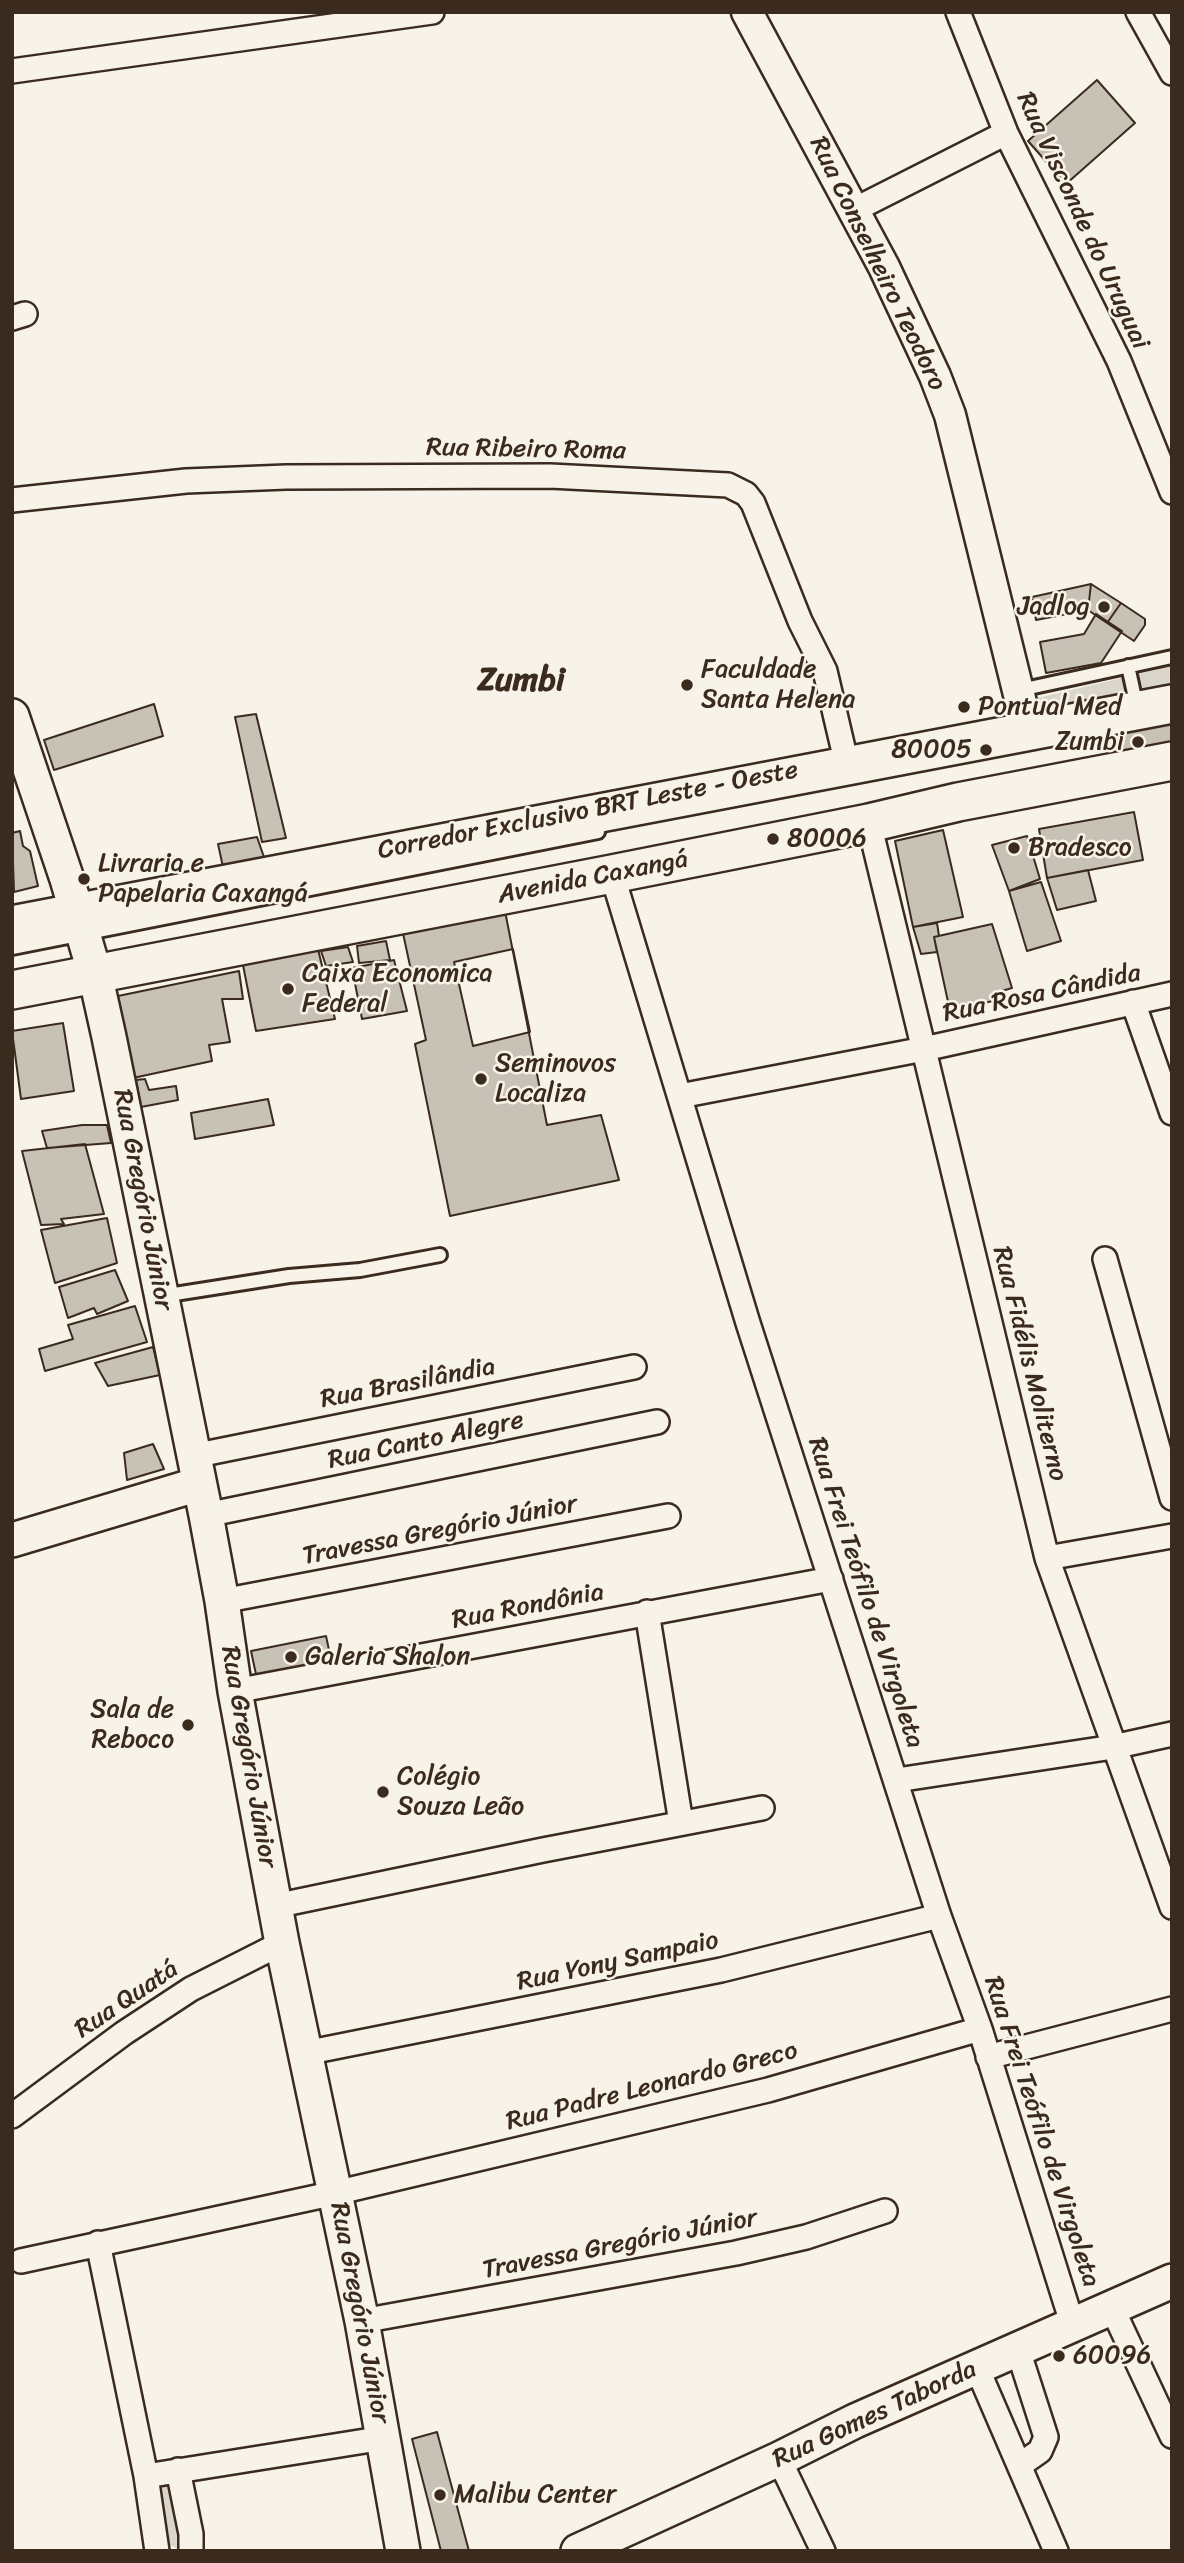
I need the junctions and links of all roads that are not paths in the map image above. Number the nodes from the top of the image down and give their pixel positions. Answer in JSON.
{"nodes":[{"id":1,"x":432,"y":12,"type":"edge"},
{"id":2,"x":747,"y":12,"type":"edge"},
{"id":3,"x":958,"y":12,"type":"edge"},
{"id":4,"x":1138,"y":12,"type":"edge"},
{"id":5,"x":1169,"y":61,"type":"edge"},
{"id":6,"x":12,"y":71,"type":"edge"},
{"id":7,"x":1006,"y":133,"type":"junction"},
{"id":8,"x":854,"y":210,"type":"junction"},
{"id":9,"x":1172,"y":492,"type":"edge"},
{"id":10,"x":12,"y":500,"type":"edge"},
{"id":11,"x":1172,"y":657,"type":"edge"},
{"id":12,"x":1128,"y":666,"type":"junction"},
{"id":13,"x":1020,"y":690,"type":"junction"},
{"id":14,"x":1155,"y":707,"type":"edge"},
{"id":15,"x":12,"y":716,"type":"edge"},
{"id":16,"x":1028,"y":732,"type":"junction"},
{"id":17,"x":1172,"y":750,"type":"edge"},
{"id":18,"x":1172,"y":761,"type":"edge"},
{"id":19,"x":847,"y":765,"type":"junction"},
{"id":20,"x":869,"y":823,"type":"junction"},
{"id":21,"x":610,"y":830,"type":"dead end"},
{"id":22,"x":612,"y":874,"type":"junction"},
{"id":23,"x":12,"y":925,"type":"edge"},
{"id":24,"x":87,"y":946,"type":"junction"},
{"id":25,"x":12,"y":948,"type":"edge"},
{"id":26,"x":12,"y":978,"type":"edge"},
{"id":27,"x":12,"y":990,"type":"edge"},
{"id":28,"x":1172,"y":994,"type":"edge"},
{"id":29,"x":1133,"y":1002,"type":"junction"},
{"id":30,"x":924,"y":1049,"type":"junction"},
{"id":31,"x":680,"y":1096,"type":"junction"},
{"id":32,"x":1172,"y":1113,"type":"edge"},
{"id":33,"x":440,"y":1255,"type":"dead end"},
{"id":34,"x":1105,"y":1259,"type":"dead end"},
{"id":35,"x":162,"y":1297,"type":"junction"},
{"id":36,"x":634,"y":1367,"type":"dead end"},
{"id":37,"x":657,"y":1422,"type":"dead end"},
{"id":38,"x":199,"y":1485,"type":"junction"},
{"id":39,"x":1172,"y":1498,"type":"edge"},
{"id":40,"x":668,"y":1516,"type":"dead end"},
{"id":41,"x":1172,"y":1536,"type":"edge"},
{"id":42,"x":12,"y":1540,"type":"edge"},
{"id":43,"x":1047,"y":1558,"type":"junction"},
{"id":44,"x":831,"y":1579,"type":"junction"},
{"id":45,"x":222,"y":1601,"type":"junction"},
{"id":46,"x":647,"y":1612,"type":"junction"},
{"id":47,"x":235,"y":1691,"type":"junction"},
{"id":48,"x":1172,"y":1734,"type":"edge"},
{"id":49,"x":1113,"y":1747,"type":"junction"},
{"id":50,"x":897,"y":1780,"type":"junction"},
{"id":51,"x":762,"y":1808,"type":"dead end"},
{"id":52,"x":681,"y":1823,"type":"junction"},
{"id":53,"x":275,"y":1906,"type":"junction"},
{"id":54,"x":1172,"y":1908,"type":"edge"},
{"id":55,"x":939,"y":1916,"type":"junction"},
{"id":56,"x":282,"y":1943,"type":"junction"},
{"id":57,"x":1172,"y":2009,"type":"edge"},
{"id":58,"x":981,"y":2029,"type":"junction"},
{"id":59,"x":305,"y":2053,"type":"junction"},
{"id":60,"x":988,"y":2057,"type":"junction"},
{"id":61,"x":12,"y":2116,"type":"edge"},
{"id":62,"x":335,"y":2193,"type":"junction"},
{"id":63,"x":886,"y":2211,"type":"dead end"},
{"id":64,"x":97,"y":2243,"type":"junction"},
{"id":65,"x":21,"y":2261,"type":"dead end"},
{"id":66,"x":1172,"y":2281,"type":"edge"},
{"id":67,"x":1112,"y":2308,"type":"junction"},
{"id":68,"x":362,"y":2321,"type":"junction"},
{"id":69,"x":1073,"y":2326,"type":"junction"},
{"id":70,"x":1018,"y":2350,"type":"junction"},
{"id":71,"x":977,"y":2368,"type":"junction"},
{"id":72,"x":1172,"y":2436,"type":"edge"},
{"id":73,"x":384,"y":2438,"type":"junction"},
{"id":74,"x":779,"y":2459,"type":"junction"},
{"id":75,"x":1020,"y":2465,"type":"junction"},
{"id":76,"x":178,"y":2470,"type":"junction"},
{"id":77,"x":145,"y":2476,"type":"junction"},
{"id":78,"x":622,"y":2542,"type":"edge"},
{"id":79,"x":157,"y":2551,"type":"edge"},
{"id":80,"x":191,"y":2551,"type":"edge"},
{"id":81,"x":403,"y":2551,"type":"edge"},
{"id":82,"x":578,"y":2551,"type":"edge"},
{"id":83,"x":823,"y":2551,"type":"edge"},
{"id":84,"x":1056,"y":2551,"type":"edge"}],
"edges":[{"from":1,"to":6,"type":"street"},
{"from":2,"to":8,"type":"street","name":"Rua Conselheiro Teodoro"},
{"from":3,"to":7,"type":"street","name":"Rua Visconde do Uruguai"},
{"from":4,"to":5,"type":"street"},
{"from":7,"to":8,"type":"street"},
{"from":7,"to":9,"type":"street","name":"Rua Visconde do Uruguai"},
{"from":8,"to":13,"type":"street","name":"Rua Conselheiro Teodoro"},
{"from":10,"to":19,"type":"street","name":"Rua Ribeiro Roma"},
{"from":11,"to":12,"type":"lane"},
{"from":12,"to":13,"type":"lane"},
{"from":12,"to":14,"type":"lane"},
{"from":13,"to":16,"type":"street","name":"Rua Conselheiro Teodoro"},
{"from":14,"to":16,"type":"main road","name":"Avenida Caxangá"},
{"from":15,"to":24,"type":"main road","name":"Rua Gregório Júnior"},
{"from":16,"to":19,"type":"main road","name":"Avenida Caxangá"},
{"from":17,"to":24,"type":"lane","name":"Corredor Exclusivo BRT Leste - Oeste"},
{"from":18,"to":20,"type":"main road","name":"Avenida Caxangá"},
{"from":19,"to":24,"type":"main road","name":"Avenida Caxangá"},
{"from":20,"to":22,"type":"main road","name":"Avenida Caxangá"},
{"from":20,"to":30,"type":"street","name":"Rua Fidélis Moliterno"},
{"from":21,"to":24,"type":"lane","name":"Corredor Exclusivo BRT Leste - Oeste"},
{"from":22,"to":24,"type":"main road","name":"Avenida Caxangá"},
{"from":22,"to":31,"type":"street","name":"Rua Frei Teófilo de Virgoleta"},
{"from":23,"to":24,"type":"main road","name":"Avenida Caxangá"},
{"from":24,"to":25,"type":"lane","name":"Corredor Exclusivo BRT Leste - Oeste"},
{"from":24,"to":26,"type":"lane","name":"Corredor Exclusivo BRT Leste - Oeste"},
{"from":24,"to":27,"type":"main road","name":"Avenida Caxangá"},
{"from":24,"to":35,"type":"main road","name":"Rua Gregório Júnior"},
{"from":28,"to":29,"type":"street","name":"Rua Rosa Cândida"},
{"from":29,"to":30,"type":"street","name":"Rua Rosa Cândida"},
{"from":29,"to":32,"type":"street"},
{"from":30,"to":31,"type":"street","name":"Rua Rosa Cândida"},
{"from":30,"to":43,"type":"street","name":"Rua Fidélis Moliterno"},
{"from":31,"to":44,"type":"street","name":"Rua Frei Teófilo de Virgoleta"},
{"from":33,"to":35,"type":"lane"},
{"from":34,"to":39,"type":"street"},
{"from":35,"to":38,"type":"main road","name":"Rua Gregório Júnior"},
{"from":36,"to":38,"type":"street","name":"Rua Brasilândia"},
{"from":37,"to":38,"type":"street","name":"Rua Canto Alegre"},
{"from":38,"to":42,"type":"main road"},
{"from":38,"to":45,"type":"main road","name":"Rua Gregório Júnior"},
{"from":40,"to":45,"type":"street","name":"Travessa Gregório Júnior"},
{"from":41,"to":43,"type":"street"},
{"from":43,"to":49,"type":"street","name":"Rua Fidélis Moliterno"},
{"from":44,"to":46,"type":"street","name":"Rua Rondônia"},
{"from":44,"to":50,"type":"street","name":"Rua Frei Teófilo de Virgoleta"},
{"from":45,"to":47,"type":"main road","name":"Rua Gregório Júnior"},
{"from":46,"to":47,"type":"street","name":"Rua Rondônia"},
{"from":46,"to":52,"type":"street"},
{"from":47,"to":53,"type":"main road","name":"Rua Gregório Júnior"},
{"from":48,"to":49,"type":"street"},
{"from":49,"to":50,"type":"street"},
{"from":49,"to":54,"type":"street","name":"Rua Fidélis Moliterno"},
{"from":50,"to":55,"type":"street","name":"Rua Frei Teófilo de Virgoleta"},
{"from":51,"to":52,"type":"street"},
{"from":52,"to":53,"type":"street"},
{"from":53,"to":56,"type":"main road","name":"Rua Gregório Júnior"},
{"from":55,"to":58,"type":"street","name":"Rua Frei Teófilo de Virgoleta"},
{"from":55,"to":59,"type":"street","name":"Rua Yony Sampaio"},
{"from":56,"to":59,"type":"main road","name":"Rua Gregório Júnior"},
{"from":56,"to":61,"type":"street","name":"Rua Quatá"},
{"from":57,"to":60,"type":"street"},
{"from":58,"to":60,"type":"street","name":"Rua Frei Teófilo de Virgoleta"},
{"from":58,"to":62,"type":"street","name":"Rua Padre Leonardo Greco"},
{"from":59,"to":62,"type":"main road","name":"Rua Gregório Júnior"},
{"from":60,"to":69,"type":"street","name":"Rua Frei Teófilo de Virgoleta"},
{"from":62,"to":64,"type":"street","name":"Rua Padre Leonardo Greco"},
{"from":62,"to":68,"type":"main road","name":"Rua Gregório Júnior"},
{"from":63,"to":68,"type":"street","name":"Travessa Gregório Júnior"},
{"from":64,"to":65,"type":"street","name":"Rua Padre Leonardo Greco"},
{"from":64,"to":77,"type":"street"},
{"from":66,"to":67,"type":"main road","name":"Rua Gomes Taborda"},
{"from":67,"to":69,"type":"main road","name":"Rua Gomes Taborda"},
{"from":67,"to":72,"type":"street"},
{"from":68,"to":73,"type":"main road","name":"Rua Gregório Júnior"},
{"from":69,"to":70,"type":"main road","name":"Rua Gomes Taborda"},
{"from":70,"to":71,"type":"main road","name":"Rua Gomes Taborda"},
{"from":70,"to":75,"type":"street"},
{"from":71,"to":74,"type":"main road","name":"Rua Gomes Taborda"},
{"from":71,"to":75,"type":"street"},
{"from":73,"to":76,"type":"street"},
{"from":73,"to":81,"type":"main road","name":"Rua Gregório Júnior"},
{"from":74,"to":78,"type":"main road","name":"Rua Gomes Taborda"},
{"from":74,"to":83,"type":"street"},
{"from":75,"to":84,"type":"street"},
{"from":76,"to":77,"type":"street"},
{"from":76,"to":80,"type":"street"},
{"from":77,"to":79,"type":"street"},
{"from":78,"to":82,"type":"main road","name":"Rua Gomes Taborda"}]}
